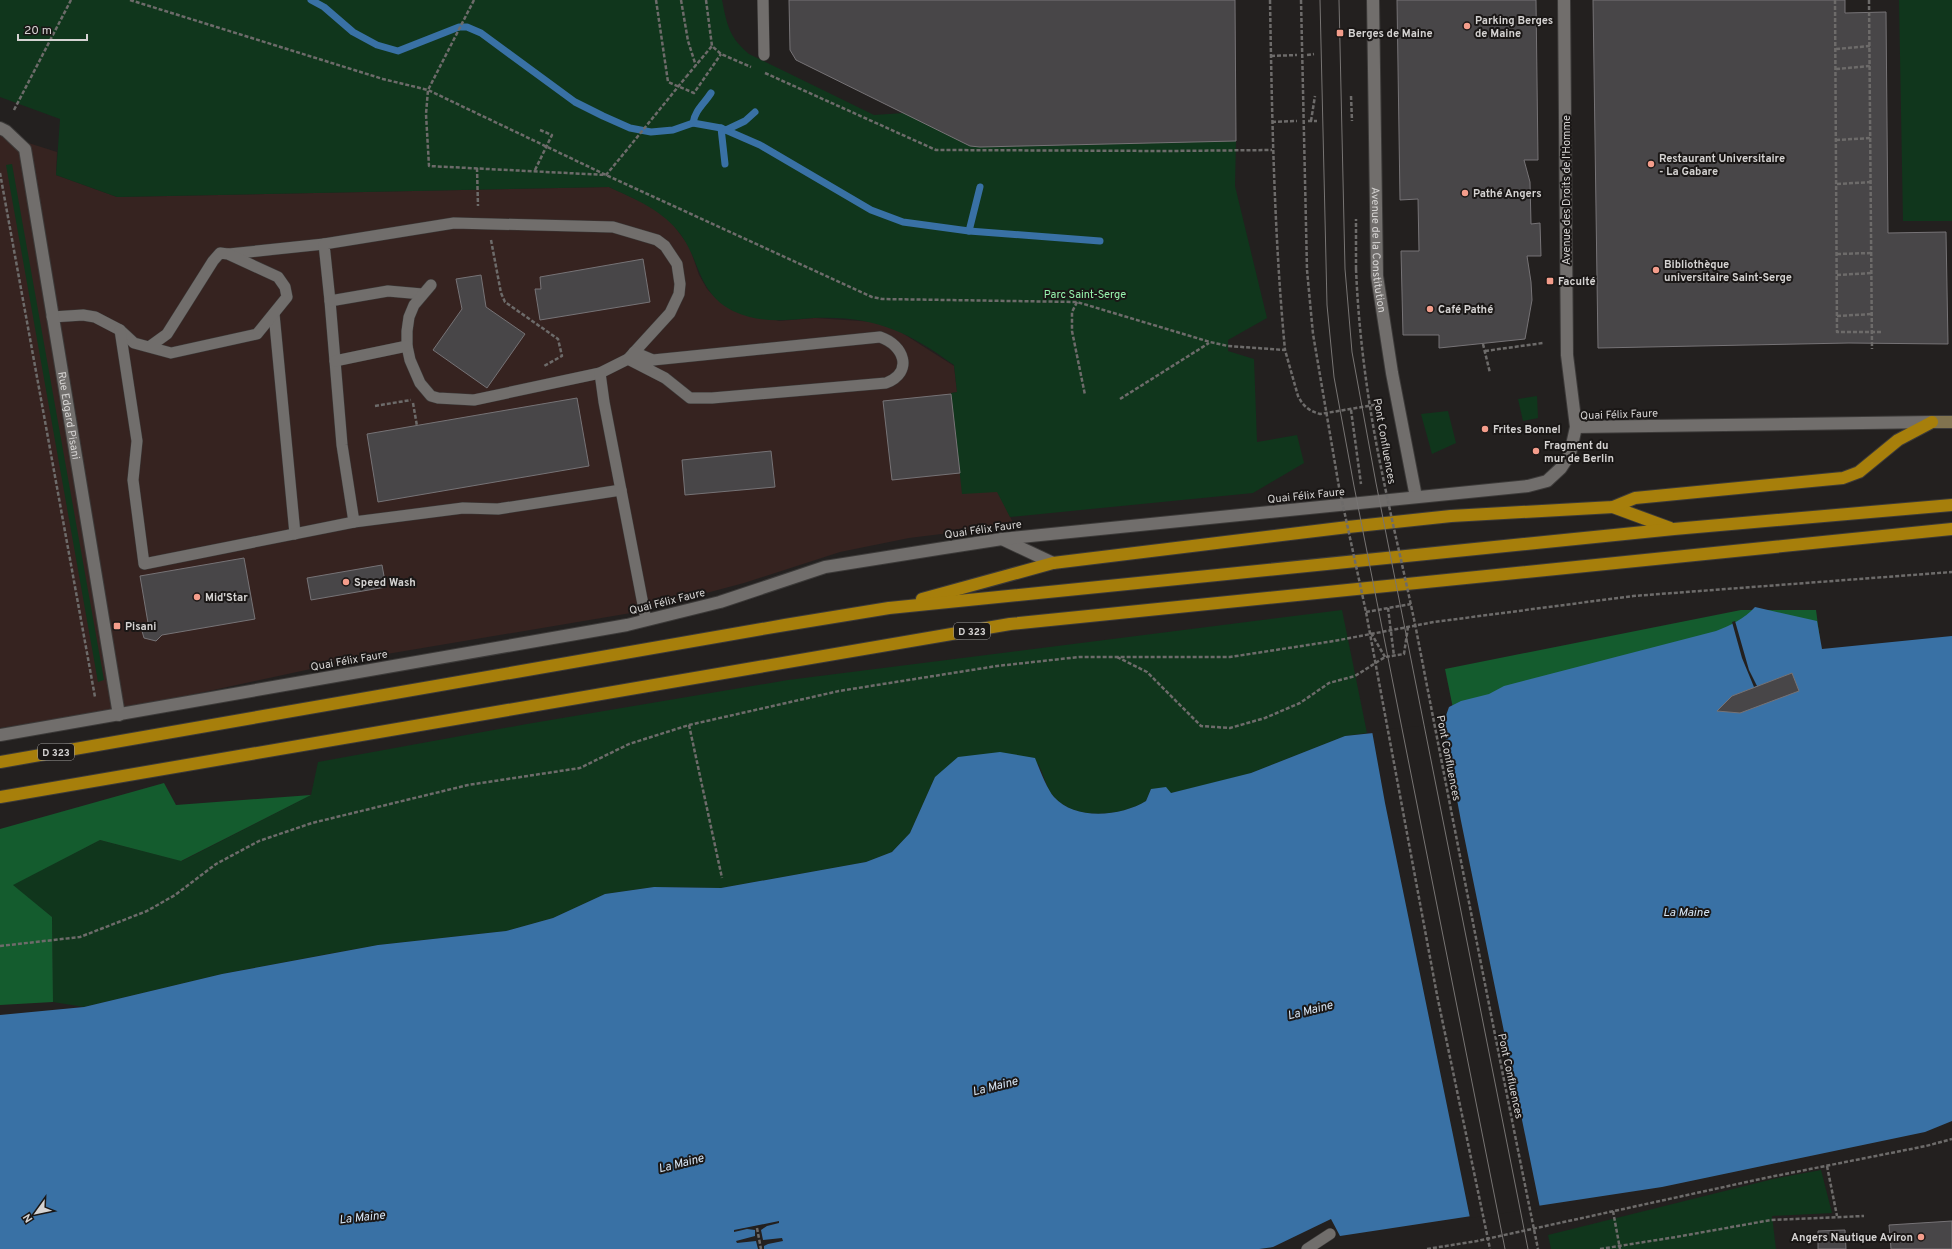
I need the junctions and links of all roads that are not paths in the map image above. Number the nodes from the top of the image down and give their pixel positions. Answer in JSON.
{"nodes":[{"id":1,"x":763,"y":0,"type":"edge"},
{"id":2,"x":1373,"y":0,"type":"edge"},
{"id":3,"x":1564,"y":0,"type":"edge"},
{"id":4,"x":764,"y":55,"type":"dead end"},
{"id":5,"x":0,"y":128,"type":"edge"},
{"id":6,"x":324,"y":244,"type":"junction"},
{"id":7,"x":228,"y":254,"type":"junction"},
{"id":8,"x":431,"y":285,"type":"dead end"},
{"id":9,"x":422,"y":294,"type":"junction"},
{"id":10,"x":330,"y":302,"type":"junction"},
{"id":11,"x":274,"y":314,"type":"junction"},
{"id":12,"x":52,"y":317,"type":"junction"},
{"id":13,"x":120,"y":330,"type":"junction"},
{"id":14,"x":407,"y":346,"type":"junction"},
{"id":15,"x":149,"y":348,"type":"junction"},
{"id":16,"x":631,"y":356,"type":"junction"},
{"id":17,"x":335,"y":361,"type":"junction"},
{"id":18,"x":600,"y":373,"type":"junction"},
{"id":19,"x":1932,"y":422,"type":"junction"},
{"id":20,"x":1952,"y":422,"type":"edge"},
{"id":21,"x":1576,"y":427,"type":"junction"},
{"id":22,"x":621,"y":490,"type":"junction"},
{"id":23,"x":1416,"y":497,"type":"junction"},
{"id":24,"x":1952,"y":505,"type":"edge"},
{"id":25,"x":1613,"y":507,"type":"junction"},
{"id":26,"x":354,"y":522,"type":"junction"},
{"id":27,"x":1674,"y":529,"type":"junction"},
{"id":28,"x":1952,"y":529,"type":"edge"},
{"id":29,"x":295,"y":534,"type":"junction"},
{"id":30,"x":1002,"y":539,"type":"junction"},
{"id":31,"x":1053,"y":563,"type":"junction"},
{"id":32,"x":889,"y":608,"type":"junction"},
{"id":33,"x":646,"y":620,"type":"junction"},
{"id":34,"x":118,"y":715,"type":"junction"},
{"id":35,"x":0,"y":735,"type":"edge"},
{"id":36,"x":0,"y":762,"type":"edge"},
{"id":37,"x":0,"y":797,"type":"edge"},
{"id":38,"x":1330,"y":1234,"type":"dead end"},
{"id":39,"x":1307,"y":1249,"type":"edge"}],
"edges":[{"from":1,"to":4,"type":"lane"},
{"from":2,"to":23,"type":"street","name":"Avenue de la Constitution"},
{"from":3,"to":21,"type":"street","name":"Avenue des Droits de l'Homme"},
{"from":5,"to":12,"type":"street","name":"Rue Edgard Pisani"},
{"from":6,"to":7,"type":"lane"},
{"from":6,"to":10,"type":"lane"},
{"from":6,"to":16,"type":"lane"},
{"from":7,"to":11,"type":"lane"},
{"from":7,"to":15,"type":"lane"},
{"from":8,"to":9,"type":"lane"},
{"from":9,"to":10,"type":"lane"},
{"from":9,"to":14,"type":"lane"},
{"from":10,"to":17,"type":"lane"},
{"from":11,"to":15,"type":"lane"},
{"from":11,"to":29,"type":"lane"},
{"from":12,"to":13,"type":"lane"},
{"from":12,"to":34,"type":"street","name":"Rue Edgard Pisani"},
{"from":13,"to":15,"type":"lane"},
{"from":13,"to":29,"type":"lane"},
{"from":14,"to":17,"type":"lane"},
{"from":14,"to":18,"type":"lane"},
{"from":16,"to":16,"type":"lane"},
{"from":16,"to":18,"type":"lane"},
{"from":17,"to":26,"type":"lane"},
{"from":18,"to":22,"type":"lane"},
{"from":19,"to":20,"type":"street","name":"Quai Félix Faure"},
{"from":19,"to":21,"type":"street","name":"Quai Félix Faure"},
{"from":19,"to":25,"type":"highway"},
{"from":21,"to":23,"type":"street","name":"Quai Félix Faure"},
{"from":22,"to":26,"type":"lane"},
{"from":22,"to":33,"type":"lane"},
{"from":23,"to":30,"type":"street","name":"Quai Félix Faure"},
{"from":24,"to":27,"type":"highway","number":"D 323"},
{"from":25,"to":27,"type":"highway"},
{"from":25,"to":31,"type":"highway"},
{"from":26,"to":29,"type":"lane"},
{"from":27,"to":32,"type":"highway","number":"D 323"},
{"from":28,"to":37,"type":"highway","number":"D 323"},
{"from":30,"to":31,"type":"street"},
{"from":30,"to":33,"type":"street","name":"Quai Félix Faure"},
{"from":31,"to":32,"type":"highway"},
{"from":32,"to":36,"type":"highway","number":"D 323"},
{"from":33,"to":34,"type":"street","name":"Quai Félix Faure"},
{"from":34,"to":35,"type":"street","name":"Quai Félix Faure"},
{"from":38,"to":39,"type":"lane"}]}
